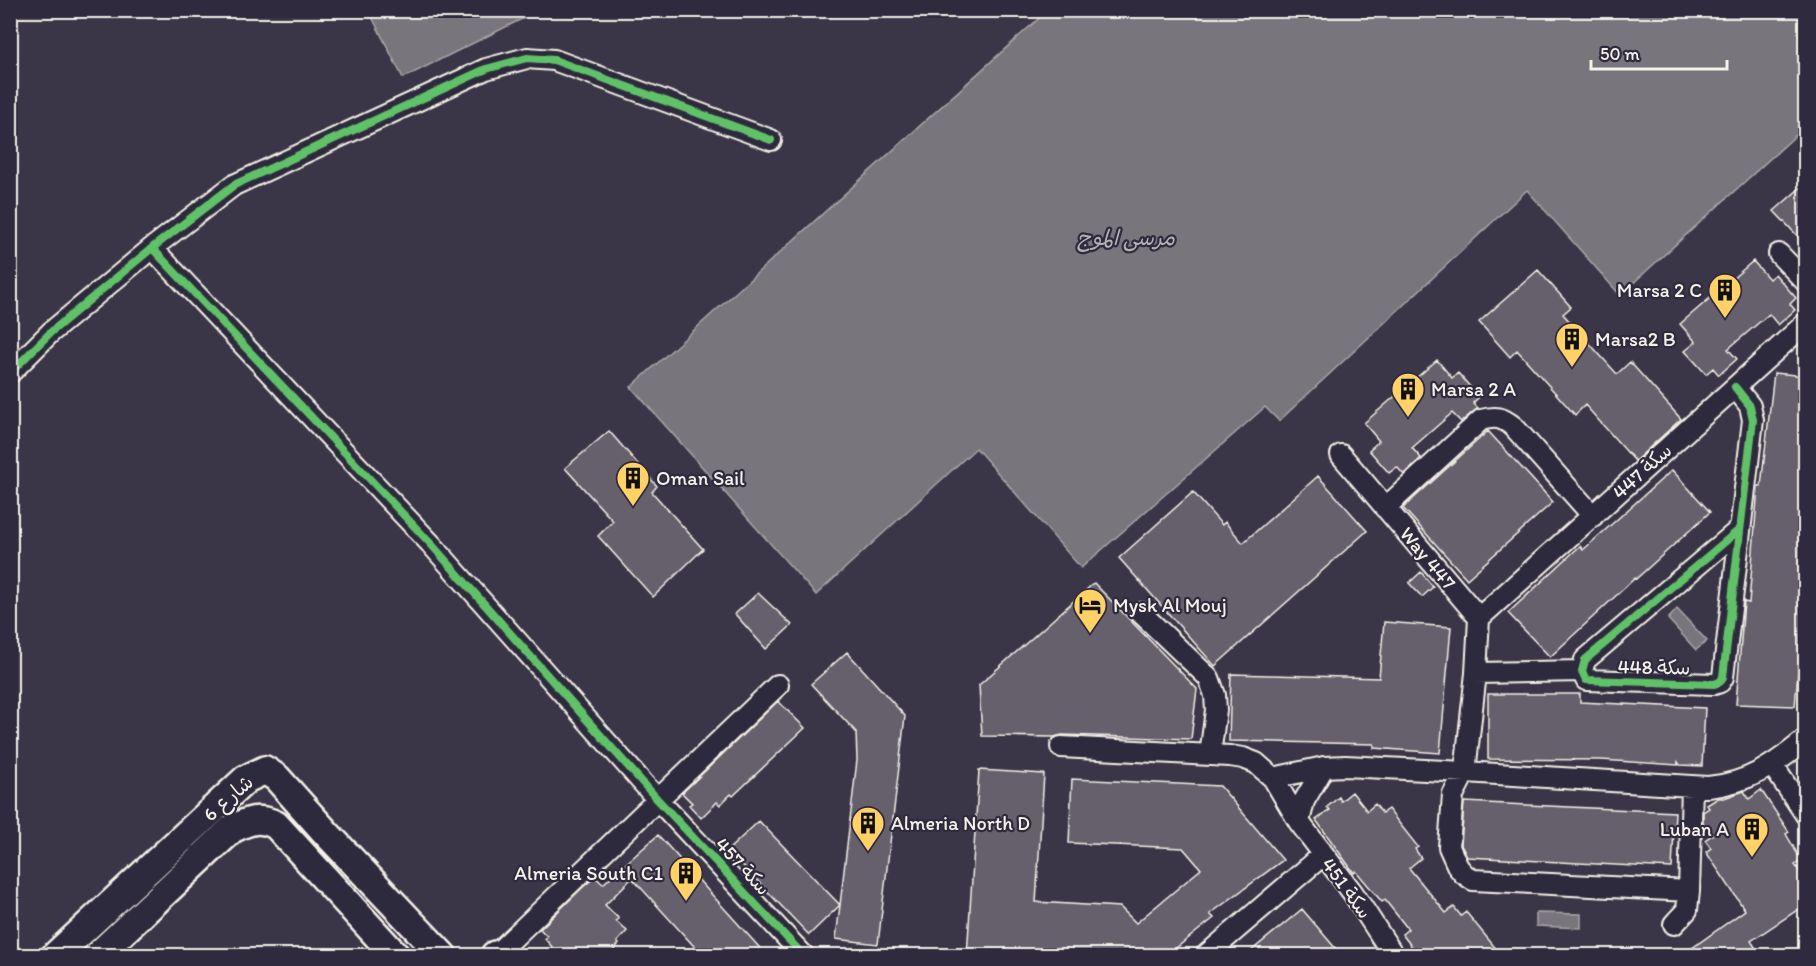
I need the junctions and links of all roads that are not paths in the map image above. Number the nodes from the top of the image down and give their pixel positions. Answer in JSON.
{"nodes":[{"id":1,"x":771,"y":140,"type":"dead end"},
{"id":2,"x":152,"y":248,"type":"junction"},
{"id":3,"x":1779,"y":254,"type":"dead end"},
{"id":4,"x":1806,"y":282,"type":"edge"},
{"id":5,"x":1806,"y":323,"type":"edge"},
{"id":6,"x":10,"y":372,"type":"edge"},
{"id":7,"x":1735,"y":387,"type":"junction"},
{"id":8,"x":1341,"y":455,"type":"dead end"},
{"id":9,"x":1385,"y":508,"type":"junction"},
{"id":10,"x":1593,"y":516,"type":"junction"},
{"id":11,"x":1740,"y":529,"type":"junction"},
{"id":12,"x":1141,"y":613,"type":"dead end"},
{"id":13,"x":1479,"y":618,"type":"junction"},
{"id":14,"x":1582,"y":671,"type":"junction"},
{"id":15,"x":1476,"y":673,"type":"junction"},
{"id":16,"x":778,"y":685,"type":"dead end"},
{"id":17,"x":1806,"y":739,"type":"edge"},
{"id":18,"x":1061,"y":747,"type":"dead end"},
{"id":19,"x":1210,"y":755,"type":"junction"},
{"id":20,"x":1773,"y":766,"type":"junction"},
{"id":21,"x":1324,"y":767,"type":"junction"},
{"id":22,"x":1465,"y":771,"type":"junction"},
{"id":23,"x":1273,"y":778,"type":"junction"},
{"id":24,"x":1692,"y":786,"type":"junction"},
{"id":25,"x":658,"y":800,"type":"junction"},
{"id":26,"x":1806,"y":815,"type":"edge"},
{"id":27,"x":1299,"y":822,"type":"junction"},
{"id":28,"x":1323,"y":855,"type":"junction"},
{"id":29,"x":1689,"y":891,"type":"junction"},
{"id":30,"x":1674,"y":924,"type":"dead end"},
{"id":31,"x":495,"y":955,"type":"edge"},
{"id":32,"x":56,"y":956,"type":"edge"},
{"id":33,"x":97,"y":956,"type":"edge"},
{"id":34,"x":396,"y":956,"type":"edge"},
{"id":35,"x":443,"y":956,"type":"edge"},
{"id":36,"x":804,"y":956,"type":"edge"},
{"id":37,"x":1205,"y":956,"type":"edge"},
{"id":38,"x":1394,"y":956,"type":"edge"}],
"edges":[{"from":1,"to":2,"type":"street"},
{"from":2,"to":6,"type":"street"},
{"from":2,"to":25,"type":"street","name":"سكة 457"},
{"from":3,"to":4,"type":"street"},
{"from":5,"to":7,"type":"street","name":"سكة 447"},
{"from":7,"to":10,"type":"street","name":"سكة 447"},
{"from":7,"to":11,"type":"street","name":"سكة 448"},
{"from":8,"to":9,"type":"street","name":"Way 447"},
{"from":9,"to":10,"type":"street"},
{"from":9,"to":13,"type":"street","name":"Way 447"},
{"from":10,"to":13,"type":"street","name":"سكة 447"},
{"from":11,"to":14,"type":"street","name":"سكة 448"},
{"from":11,"to":14,"type":"street","name":"سكة 448"},
{"from":12,"to":19,"type":"street"},
{"from":13,"to":15,"type":"street"},
{"from":14,"to":15,"type":"street"},
{"from":15,"to":22,"type":"street"},
{"from":16,"to":25,"type":"street"},
{"from":17,"to":20,"type":"street"},
{"from":18,"to":19,"type":"street"},
{"from":19,"to":23,"type":"street"},
{"from":20,"to":24,"type":"street"},
{"from":20,"to":26,"type":"street"},
{"from":21,"to":22,"type":"street"},
{"from":21,"to":23,"type":"street"},
{"from":21,"to":27,"type":"street"},
{"from":22,"to":24,"type":"street"},
{"from":22,"to":29,"type":"street"},
{"from":23,"to":27,"type":"street","name":"سكة 451"},
{"from":24,"to":29,"type":"street"},
{"from":25,"to":31,"type":"street"},
{"from":25,"to":36,"type":"street","name":"سكة 457"},
{"from":27,"to":28,"type":"street","name":"سكة 451"},
{"from":28,"to":37,"type":"street"},
{"from":28,"to":38,"type":"street","name":"سكة 451"},
{"from":29,"to":30,"type":"street"},
{"from":32,"to":35,"type":"street","name":"شارع 6"},
{"from":33,"to":34,"type":"street","name":"شارع 6"}]}
